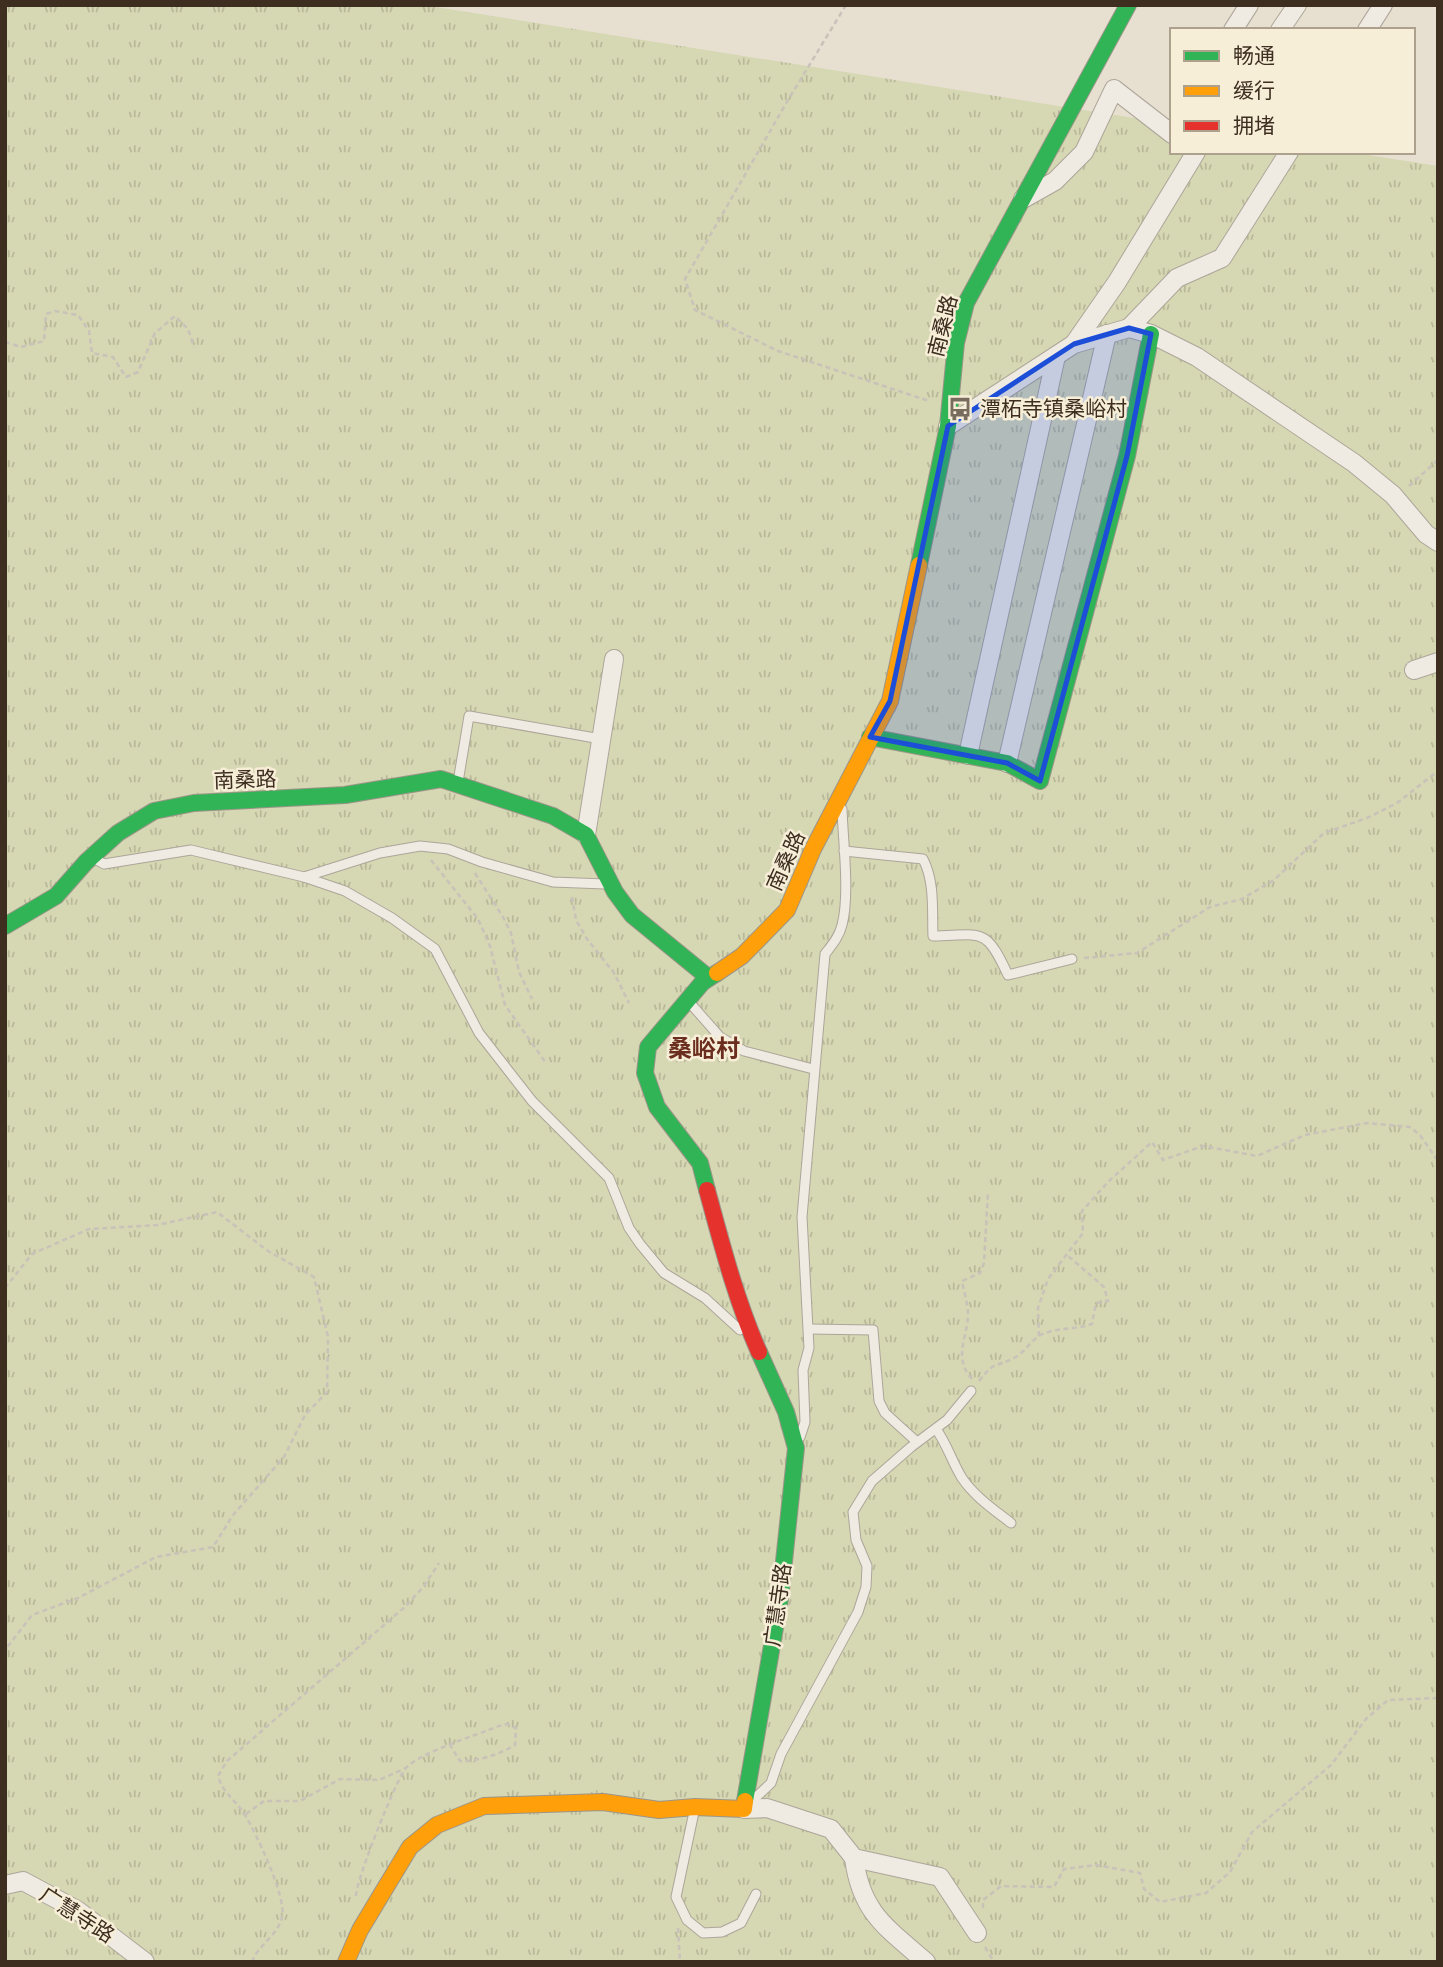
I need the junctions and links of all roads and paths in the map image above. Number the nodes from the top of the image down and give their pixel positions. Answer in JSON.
{"nodes":[{"id":1,"x":846,"y":5,"type":"edge"},
{"id":2,"x":1128,"y":5,"type":"edge"},
{"id":3,"x":1249,"y":5,"type":"edge"},
{"id":4,"x":1297,"y":5,"type":"edge"},
{"id":5,"x":1383,"y":5,"type":"edge"},
{"id":6,"x":1234,"y":28,"type":"edge"},
{"id":7,"x":1281,"y":28,"type":"edge"},
{"id":8,"x":1368,"y":28,"type":"edge"},
{"id":9,"x":1170,"y":130,"type":"edge"},
{"id":10,"x":1195,"y":154,"type":"edge"},
{"id":11,"x":1288,"y":154,"type":"edge"},
{"id":12,"x":1023,"y":199,"type":"junction"},
{"id":13,"x":1129,"y":328,"type":"junction"},
{"id":14,"x":1107,"y":334,"type":"junction"},
{"id":15,"x":1151,"y":334,"type":"junction"},
{"id":16,"x":5,"y":342,"type":"edge"},
{"id":17,"x":1074,"y":344,"type":"junction"},
{"id":18,"x":194,"y":346,"type":"dead end"},
{"id":19,"x":1056,"y":356,"type":"junction"},
{"id":20,"x":949,"y":417,"type":"junction"},
{"id":21,"x":1438,"y":460,"type":"edge"},
{"id":22,"x":1393,"y":495,"type":"junction"},
{"id":23,"x":1438,"y":542,"type":"edge"},
{"id":24,"x":614,"y":659,"type":"dead end"},
{"id":25,"x":1438,"y":662,"type":"edge"},
{"id":26,"x":1414,"y":670,"type":"dead end"},
{"id":27,"x":870,"y":737,"type":"junction"},
{"id":28,"x":601,"y":739,"type":"junction"},
{"id":29,"x":968,"y":755,"type":"junction"},
{"id":30,"x":1007,"y":763,"type":"junction"},
{"id":31,"x":1438,"y":771,"type":"edge"},
{"id":32,"x":457,"y":784,"type":"junction"},
{"id":33,"x":841,"y":793,"type":"junction"},
{"id":34,"x":586,"y":835,"type":"junction"},
{"id":35,"x":421,"y":846,"type":"junction"},
{"id":36,"x":844,"y":851,"type":"junction"},
{"id":37,"x":463,"y":855,"type":"junction"},
{"id":38,"x":92,"y":857,"type":"junction"},
{"id":39,"x":304,"y":877,"type":"junction"},
{"id":40,"x":570,"y":883,"type":"junction"},
{"id":41,"x":611,"y":884,"type":"junction"},
{"id":42,"x":5,"y":926,"type":"edge"},
{"id":43,"x":1072,"y":959,"type":"joint"},
{"id":44,"x":709,"y":978,"type":"junction"},
{"id":45,"x":533,"y":999,"type":"dead end"},
{"id":46,"x":688,"y":1000,"type":"junction"},
{"id":47,"x":629,"y":1003,"type":"dead end"},
{"id":48,"x":546,"y":1063,"type":"dead end"},
{"id":49,"x":813,"y":1069,"type":"junction"},
{"id":50,"x":1438,"y":1161,"type":"edge"},
{"id":51,"x":988,"y":1192,"type":"dead end"},
{"id":52,"x":1067,"y":1255,"type":"junction"},
{"id":53,"x":5,"y":1288,"type":"edge"},
{"id":54,"x":809,"y":1329,"type":"junction"},
{"id":55,"x":1039,"y":1336,"type":"junction"},
{"id":56,"x":758,"y":1349,"type":"junction"},
{"id":57,"x":971,"y":1391,"type":"dead end"},
{"id":58,"x":936,"y":1429,"type":"junction"},
{"id":59,"x":917,"y":1442,"type":"junction"},
{"id":60,"x":796,"y":1448,"type":"junction"},
{"id":61,"x":1011,"y":1523,"type":"dead end"},
{"id":62,"x":439,"y":1563,"type":"dead end"},
{"id":63,"x":5,"y":1650,"type":"edge"},
{"id":64,"x":1438,"y":1698,"type":"edge"},
{"id":65,"x":450,"y":1745,"type":"junction"},
{"id":66,"x":406,"y":1768,"type":"junction"},
{"id":67,"x":695,"y":1807,"type":"junction"},
{"id":68,"x":744,"y":1809,"type":"junction"},
{"id":69,"x":245,"y":1814,"type":"junction"},
{"id":70,"x":854,"y":1858,"type":"junction"},
{"id":71,"x":5,"y":1885,"type":"edge"},
{"id":72,"x":756,"y":1894,"type":"dead end"},
{"id":73,"x":360,"y":1930,"type":"junction"},
{"id":74,"x":977,"y":1933,"type":"joint"},
{"id":75,"x":145,"y":1962,"type":"edge"},
{"id":76,"x":252,"y":1962,"type":"edge"},
{"id":77,"x":347,"y":1962,"type":"edge"},
{"id":78,"x":926,"y":1962,"type":"edge"}],
"edges":[{"from":1,"to":20,"type":"path"},
{"from":2,"to":12,"type":"street","name":"南桑路"},
{"from":3,"to":6,"type":"street"},
{"from":4,"to":7,"type":"street"},
{"from":5,"to":8,"type":"street"},
{"from":9,"to":12,"type":"street"},
{"from":10,"to":17,"type":"street"},
{"from":11,"to":13,"type":"street"},
{"from":12,"to":20,"type":"street","name":"南桑路"},
{"from":13,"to":14,"type":"street"},
{"from":13,"to":15,"type":"street"},
{"from":14,"to":17,"type":"street"},
{"from":14,"to":30,"type":"street"},
{"from":15,"to":22,"type":"street"},
{"from":15,"to":30,"type":"street"},
{"from":16,"to":18,"type":"path"},
{"from":17,"to":19,"type":"street"},
{"from":19,"to":20,"type":"street"},
{"from":19,"to":29,"type":"street"},
{"from":20,"to":27,"type":"street","name":"南桑路"},
{"from":21,"to":22,"type":"path"},
{"from":22,"to":23,"type":"street"},
{"from":24,"to":28,"type":"street"},
{"from":25,"to":26,"type":"street"},
{"from":27,"to":29,"type":"street"},
{"from":27,"to":33,"type":"street","name":"南桑路"},
{"from":28,"to":32,"type":"lane"},
{"from":28,"to":34,"type":"street"},
{"from":29,"to":30,"type":"street"},
{"from":31,"to":43,"type":"path"},
{"from":32,"to":34,"type":"street","name":"南桑路"},
{"from":32,"to":38,"type":"street","name":"南桑路"},
{"from":33,"to":36,"type":"lane"},
{"from":33,"to":44,"type":"street","name":"南桑路"},
{"from":34,"to":41,"type":"street"},
{"from":35,"to":37,"type":"lane"},
{"from":35,"to":39,"type":"lane"},
{"from":35,"to":48,"type":"path"},
{"from":36,"to":43,"type":"lane"},
{"from":36,"to":49,"type":"lane"},
{"from":37,"to":40,"type":"lane"},
{"from":37,"to":45,"type":"path"},
{"from":38,"to":39,"type":"lane"},
{"from":38,"to":42,"type":"street","name":"南桑路"},
{"from":39,"to":56,"type":"lane"},
{"from":40,"to":41,"type":"lane"},
{"from":40,"to":47,"type":"path"},
{"from":41,"to":44,"type":"street"},
{"from":44,"to":46,"type":"street","name":"广慧寺路"},
{"from":46,"to":49,"type":"lane"},
{"from":46,"to":56,"type":"street","name":"广慧寺路"},
{"from":49,"to":54,"type":"lane"},
{"from":50,"to":52,"type":"path"},
{"from":51,"to":55,"type":"path"},
{"from":52,"to":55,"type":"path"},
{"from":52,"to":55,"type":"path"},
{"from":53,"to":63,"type":"path"},
{"from":54,"to":59,"type":"lane"},
{"from":54,"to":60,"type":"lane"},
{"from":56,"to":60,"type":"street","name":"广慧寺路"},
{"from":57,"to":58,"type":"lane"},
{"from":58,"to":59,"type":"lane"},
{"from":58,"to":61,"type":"lane"},
{"from":59,"to":68,"type":"lane"},
{"from":60,"to":68,"type":"street","name":"广慧寺路"},
{"from":62,"to":69,"type":"path"},
{"from":64,"to":74,"type":"path"},
{"from":65,"to":65,"type":"path"},
{"from":65,"to":66,"type":"path"},
{"from":66,"to":69,"type":"path"},
{"from":66,"to":73,"type":"path"},
{"from":67,"to":68,"type":"street"},
{"from":67,"to":72,"type":"lane"},
{"from":67,"to":73,"type":"street"},
{"from":68,"to":70,"type":"street"},
{"from":69,"to":76,"type":"path"},
{"from":70,"to":74,"type":"street"},
{"from":70,"to":78,"type":"street"},
{"from":71,"to":75,"type":"street","name":"广慧寺路"},
{"from":73,"to":77,"type":"street"}]}
